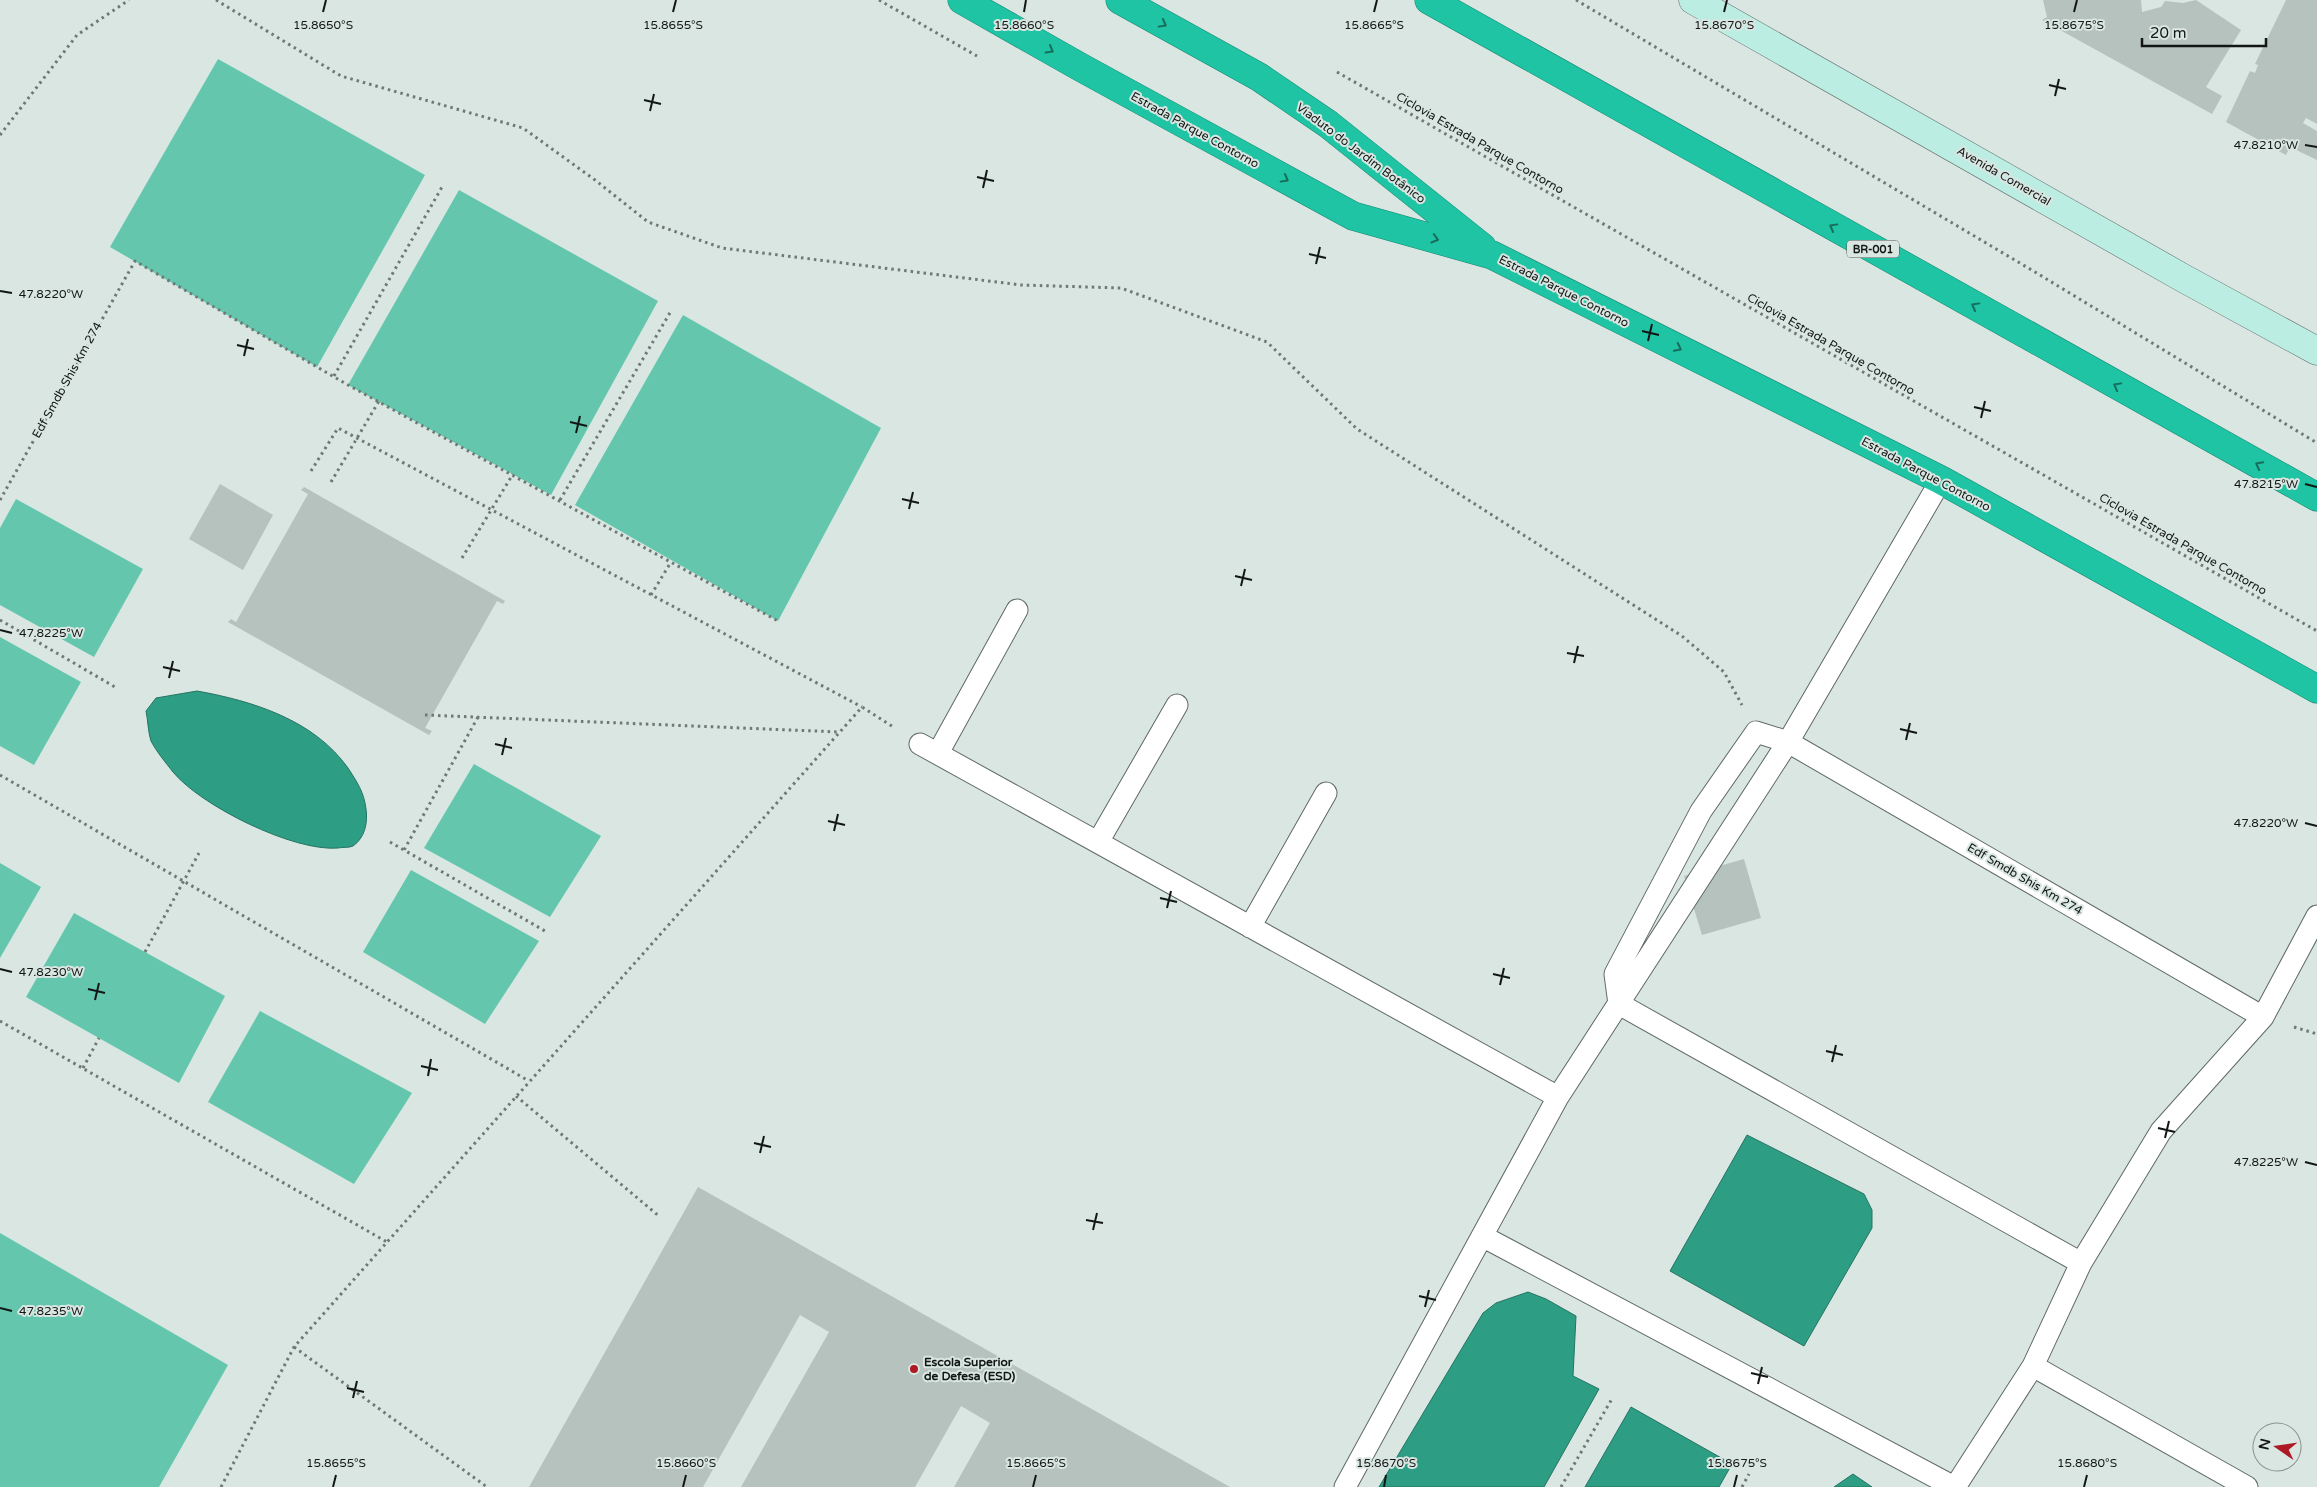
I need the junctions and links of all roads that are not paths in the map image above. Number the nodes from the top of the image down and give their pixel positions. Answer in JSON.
{"nodes":[{"id":1,"x":962,"y":0,"type":"edge"},
{"id":2,"x":1120,"y":0,"type":"edge"},
{"id":3,"x":1693,"y":0,"type":"edge"},
{"id":4,"x":1432,"y":3,"type":"edge"},
{"id":5,"x":1492,"y":255,"type":"junction"},
{"id":6,"x":2317,"y":351,"type":"edge"},
{"id":7,"x":1941,"y":480,"type":"junction"},
{"id":8,"x":2317,"y":496,"type":"edge"},
{"id":9,"x":1017,"y":610,"type":"dead end"},
{"id":10,"x":2317,"y":689,"type":"edge"},
{"id":11,"x":1178,"y":705,"type":"dead end"},
{"id":12,"x":1788,"y":742,"type":"junction"},
{"id":13,"x":1326,"y":793,"type":"dead end"},
{"id":14,"x":1098,"y":842,"type":"junction"},
{"id":15,"x":2317,"y":916,"type":"edge"},
{"id":16,"x":1250,"y":926,"type":"junction"},
{"id":17,"x":1619,"y":1004,"type":"junction"},
{"id":18,"x":2263,"y":1016,"type":"junction"},
{"id":19,"x":1558,"y":1096,"type":"junction"},
{"id":20,"x":1482,"y":1236,"type":"junction"},
{"id":21,"x":2081,"y":1263,"type":"junction"},
{"id":22,"x":2033,"y":1366,"type":"junction"},
{"id":23,"x":1345,"y":1487,"type":"edge"},
{"id":24,"x":1954,"y":1487,"type":"edge"},
{"id":25,"x":2247,"y":1487,"type":"edge"}],
"edges":[{"from":1,"to":5,"type":"highway","name":"Estrada Parque Contorno","one_way":true},
{"from":2,"to":5,"type":"highway","name":"Viaduto do Jardim Botânico","one_way":true},
{"from":3,"to":6,"type":"street","name":"Avenida Comercial"},
{"from":8,"to":4,"type":"highway","number":"BR-001","one_way":true},
{"from":5,"to":7,"type":"highway","name":"Estrada Parque Contorno","one_way":true},
{"from":7,"to":10,"type":"highway","name":"Estrada Parque Contorno"},
{"from":7,"to":12,"type":"lane"},
{"from":9,"to":14,"type":"lane"},
{"from":11,"to":14,"type":"lane"},
{"from":12,"to":17,"type":"lane"},
{"from":12,"to":17,"type":"lane","name":"Edf Smdb Shis Km 274"},
{"from":12,"to":18,"type":"lane","name":"Edf Smdb Shis Km 274"},
{"from":13,"to":16,"type":"lane"},
{"from":14,"to":16,"type":"lane"},
{"from":15,"to":18,"type":"lane"},
{"from":16,"to":19,"type":"lane"},
{"from":17,"to":19,"type":"lane"},
{"from":17,"to":21,"type":"lane"},
{"from":18,"to":21,"type":"lane"},
{"from":19,"to":20,"type":"lane"},
{"from":20,"to":23,"type":"lane"},
{"from":20,"to":24,"type":"lane"},
{"from":21,"to":22,"type":"lane"},
{"from":22,"to":24,"type":"lane"},
{"from":22,"to":25,"type":"lane"}]}
